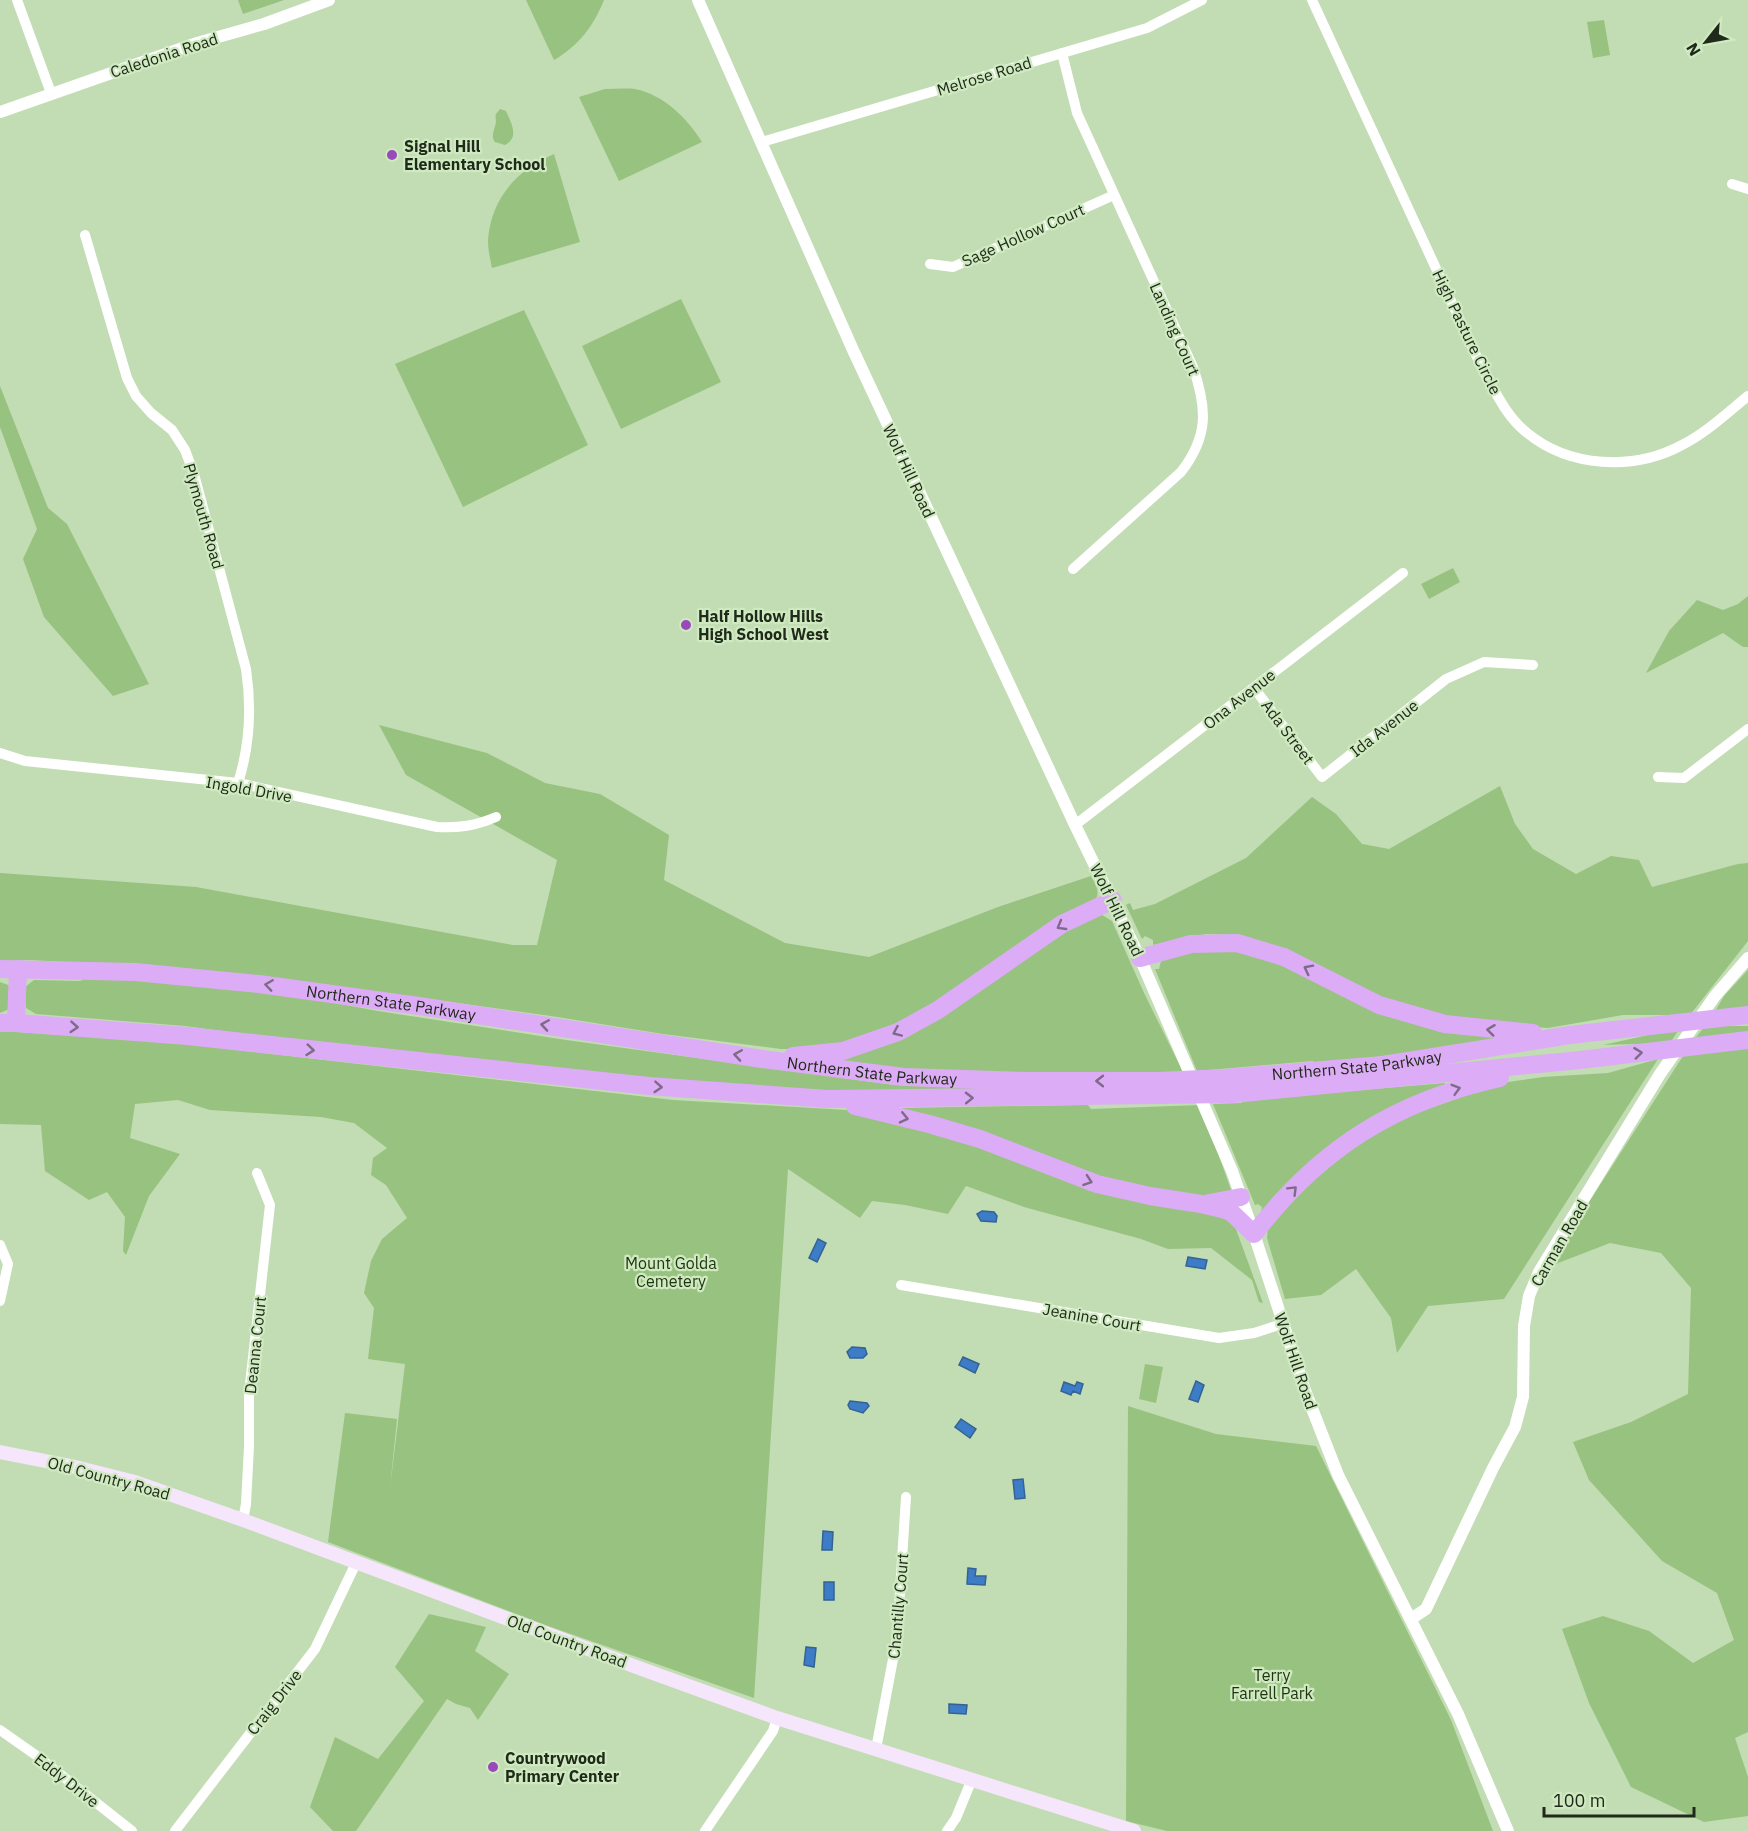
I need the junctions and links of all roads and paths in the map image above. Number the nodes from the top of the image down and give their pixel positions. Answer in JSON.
{"nodes":[{"id":1,"x":17,"y":0,"type":"edge"},
{"id":2,"x":329,"y":0,"type":"edge"},
{"id":3,"x":698,"y":0,"type":"edge"},
{"id":4,"x":1202,"y":0,"type":"edge"},
{"id":5,"x":1312,"y":0,"type":"edge"},
{"id":6,"x":1062,"y":53,"type":"junction"},
{"id":7,"x":51,"y":93,"type":"junction"},
{"id":8,"x":0,"y":112,"type":"edge"},
{"id":9,"x":762,"y":142,"type":"junction"},
{"id":10,"x":1732,"y":184,"type":"dead end"},
{"id":11,"x":1748,"y":189,"type":"edge"},
{"id":12,"x":1114,"y":195,"type":"junction"},
{"id":13,"x":85,"y":235,"type":"dead end"},
{"id":14,"x":930,"y":264,"type":"dead end"},
{"id":15,"x":1748,"y":396,"type":"edge"},
{"id":16,"x":1073,"y":569,"type":"dead end"},
{"id":17,"x":1403,"y":573,"type":"dead end"},
{"id":18,"x":1533,"y":665,"type":"dead end"},
{"id":19,"x":1254,"y":688,"type":"junction"},
{"id":20,"x":1748,"y":729,"type":"edge"},
{"id":21,"x":0,"y":753,"type":"edge"},
{"id":22,"x":1322,"y":777,"type":"joint"},
{"id":23,"x":1658,"y":777,"type":"dead end"},
{"id":24,"x":238,"y":783,"type":"junction"},
{"id":25,"x":496,"y":818,"type":"dead end"},
{"id":26,"x":1075,"y":825,"type":"junction"},
{"id":27,"x":1113,"y":900,"type":"junction"},
{"id":28,"x":1140,"y":958,"type":"junction"},
{"id":29,"x":1748,"y":958,"type":"edge"},
{"id":30,"x":9,"y":969,"type":"edge"},
{"id":31,"x":1748,"y":1015,"type":"edge"},
{"id":32,"x":8,"y":1023,"type":"edge"},
{"id":33,"x":1570,"y":1035,"type":"junction"},
{"id":34,"x":1748,"y":1040,"type":"edge"},
{"id":35,"x":762,"y":1059,"type":"junction"},
{"id":36,"x":1580,"y":1060,"type":"junction"},
{"id":37,"x":1230,"y":1086,"type":"junction"},
{"id":38,"x":1162,"y":1088,"type":"junction"},
{"id":39,"x":827,"y":1099,"type":"junction"},
{"id":40,"x":257,"y":1173,"type":"dead end"},
{"id":41,"x":1241,"y":1197,"type":"junction"},
{"id":42,"x":1201,"y":1204,"type":"junction"},
{"id":43,"x":1254,"y":1234,"type":"junction"},
{"id":44,"x":0,"y":1245,"type":"edge"},
{"id":45,"x":901,"y":1285,"type":"dead end"},
{"id":46,"x":0,"y":1300,"type":"edge"},
{"id":47,"x":1282,"y":1324,"type":"junction"},
{"id":48,"x":0,"y":1452,"type":"edge"},
{"id":49,"x":906,"y":1497,"type":"dead end"},
{"id":50,"x":243,"y":1520,"type":"junction"},
{"id":51,"x":356,"y":1563,"type":"junction"},
{"id":52,"x":1411,"y":1619,"type":"junction"},
{"id":53,"x":777,"y":1718,"type":"junction"},
{"id":54,"x":0,"y":1731,"type":"edge"},
{"id":55,"x":876,"y":1749,"type":"junction"},
{"id":56,"x":972,"y":1779,"type":"junction"},
{"id":57,"x":132,"y":1831,"type":"edge"},
{"id":58,"x":175,"y":1831,"type":"edge"},
{"id":59,"x":705,"y":1831,"type":"edge"},
{"id":60,"x":947,"y":1831,"type":"edge"},
{"id":61,"x":1134,"y":1831,"type":"edge"},
{"id":62,"x":1508,"y":1831,"type":"edge"}],
"edges":[{"from":1,"to":7,"type":"street"},
{"from":2,"to":7,"type":"street","name":"Caledonia Road"},
{"from":3,"to":9,"type":"street","name":"Wolf Hill Road"},
{"from":4,"to":6,"type":"street","name":"Melrose Road"},
{"from":5,"to":15,"type":"street","name":"High Pasture Circle"},
{"from":6,"to":9,"type":"street","name":"Melrose Road"},
{"from":6,"to":12,"type":"street","name":"Landing Court"},
{"from":7,"to":8,"type":"street","name":"Caledonia Road"},
{"from":9,"to":26,"type":"street","name":"Wolf Hill Road"},
{"from":10,"to":11,"type":"street"},
{"from":12,"to":14,"type":"street","name":"Sage Hollow Court"},
{"from":12,"to":16,"type":"street","name":"Landing Court"},
{"from":13,"to":24,"type":"street","name":"Plymouth Road"},
{"from":17,"to":19,"type":"street","name":"Ona Avenue"},
{"from":18,"to":22,"type":"street","name":"Ida Avenue"},
{"from":19,"to":22,"type":"street","name":"Ada Street"},
{"from":19,"to":26,"type":"street","name":"Ona Avenue"},
{"from":20,"to":23,"type":"street"},
{"from":21,"to":24,"type":"street","name":"Ingold Drive"},
{"from":24,"to":25,"type":"street","name":"Ingold Drive"},
{"from":26,"to":27,"type":"street","name":"Wolf Hill Road"},
{"from":27,"to":28,"type":"street","name":"Wolf Hill Road"},
{"from":27,"to":35,"type":"highway","one_way":true},
{"from":33,"to":28,"type":"highway","one_way":true},
{"from":28,"to":41,"type":"street","name":"Wolf Hill Road"},
{"from":29,"to":52,"type":"street","name":"Carman Road"},
{"from":30,"to":32,"type":"highway"},
{"from":35,"to":30,"type":"highway","name":"Northern State Parkway","one_way":true},
{"from":31,"to":33,"type":"highway","name":"Northern State Parkway"},
{"from":32,"to":39,"type":"highway","name":"Northern State Parkway","one_way":true},
{"from":33,"to":37,"type":"highway","name":"Northern State Parkway"},
{"from":36,"to":34,"type":"highway","name":"Northern State Parkway","one_way":true},
{"from":38,"to":35,"type":"highway","name":"Northern State Parkway","one_way":true},
{"from":36,"to":37,"type":"highway","name":"Northern State Parkway"},
{"from":43,"to":36,"type":"highway","one_way":true},
{"from":37,"to":38,"type":"highway","name":"Northern State Parkway"},
{"from":39,"to":38,"type":"highway","name":"Northern State Parkway","one_way":true},
{"from":39,"to":42,"type":"highway","one_way":true},
{"from":40,"to":50,"type":"street","name":"Deanna Court"},
{"from":41,"to":42,"type":"highway"},
{"from":41,"to":43,"type":"street","name":"Wolf Hill Road"},
{"from":42,"to":43,"type":"highway"},
{"from":43,"to":47,"type":"street","name":"Wolf Hill Road"},
{"from":44,"to":46,"type":"street"},
{"from":45,"to":47,"type":"street","name":"Jeanine Court"},
{"from":47,"to":52,"type":"street","name":"Wolf Hill Road"},
{"from":48,"to":50,"type":"main road","name":"Old Country Road"},
{"from":49,"to":55,"type":"street","name":"Chantilly Court"},
{"from":50,"to":51,"type":"main road","name":"Old Country Road"},
{"from":51,"to":53,"type":"main road","name":"Old Country Road"},
{"from":51,"to":58,"type":"street","name":"Craig Drive"},
{"from":52,"to":62,"type":"street","name":"Wolf Hill Road"},
{"from":53,"to":55,"type":"main road","name":"Old Country Road"},
{"from":53,"to":59,"type":"street"},
{"from":54,"to":57,"type":"street","name":"Eddy Drive"},
{"from":55,"to":56,"type":"main road","name":"Old Country Road"},
{"from":56,"to":60,"type":"street"},
{"from":56,"to":61,"type":"main road","name":"Old Country Road"}]}
